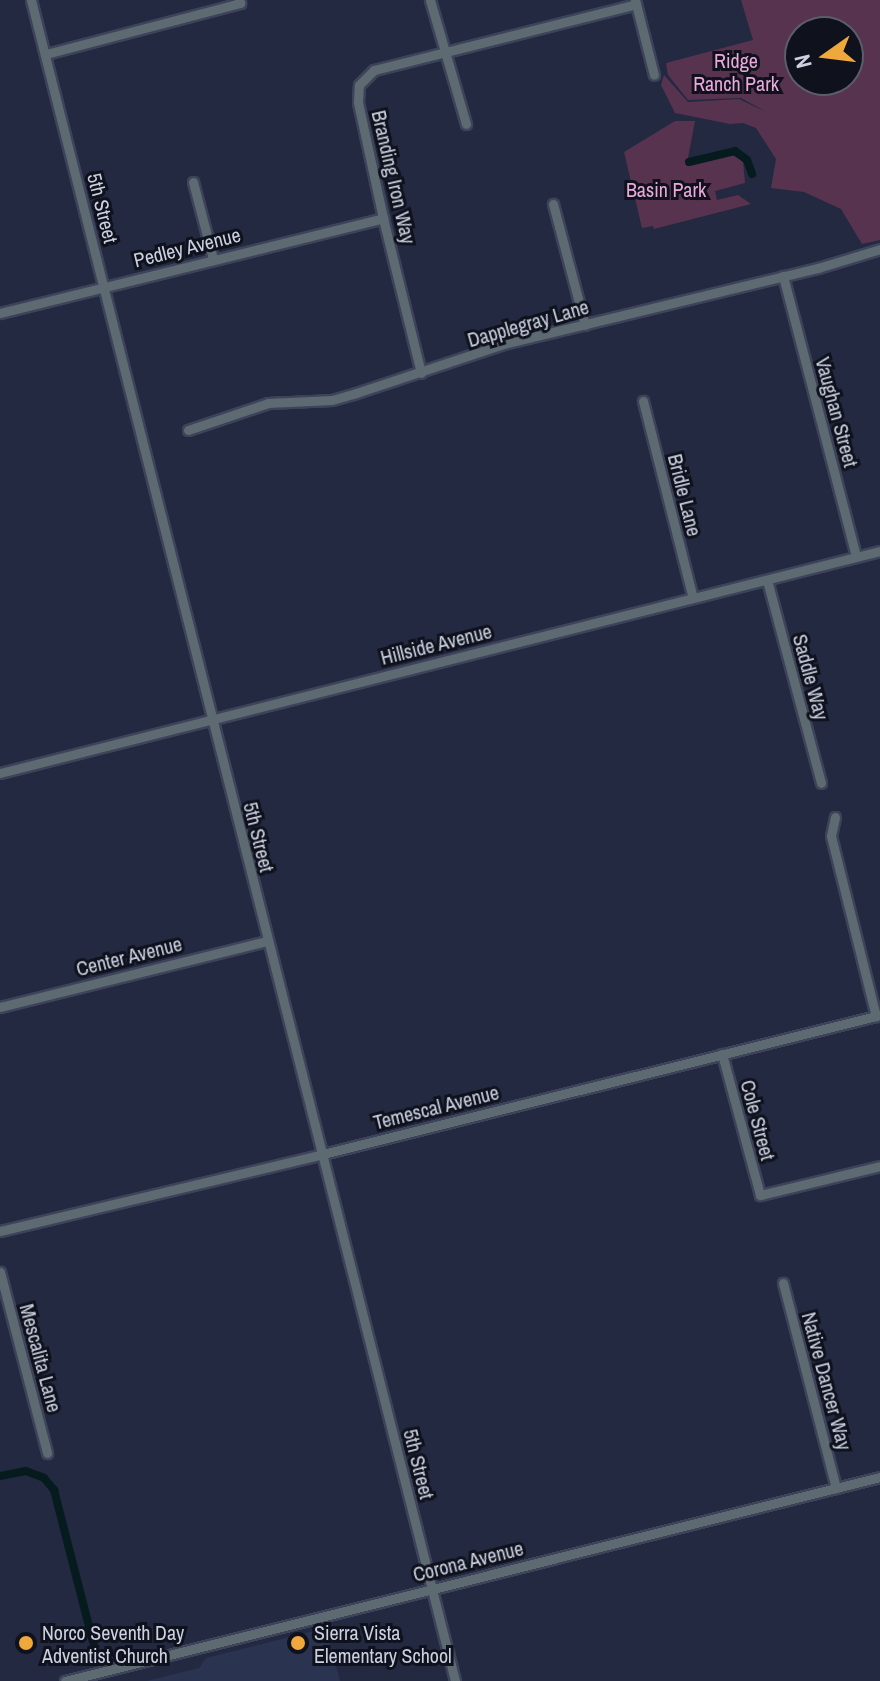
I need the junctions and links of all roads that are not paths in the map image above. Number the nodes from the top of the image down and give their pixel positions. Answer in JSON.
{"nodes":[{"id":1,"x":31,"y":0,"type":"edge"},
{"id":2,"x":430,"y":0,"type":"edge"},
{"id":3,"x":240,"y":1,"type":"edge"},
{"id":4,"x":635,"y":2,"type":"edge"},
{"id":5,"x":444,"y":53,"type":"junction"},
{"id":6,"x":46,"y":54,"type":"junction"},
{"id":7,"x":654,"y":75,"type":"dead end"},
{"id":8,"x":466,"y":124,"type":"dead end"},
{"id":9,"x":193,"y":182,"type":"dead end"},
{"id":10,"x":553,"y":204,"type":"dead end"},
{"id":11,"x":383,"y":218,"type":"junction"},
{"id":12,"x":880,"y":249,"type":"edge"},
{"id":13,"x":213,"y":259,"type":"junction"},
{"id":14,"x":783,"y":276,"type":"junction"},
{"id":15,"x":105,"y":287,"type":"junction"},
{"id":16,"x":0,"y":313,"type":"edge"},
{"id":17,"x":585,"y":325,"type":"junction"},
{"id":18,"x":421,"y":373,"type":"junction"},
{"id":19,"x":643,"y":401,"type":"dead end"},
{"id":20,"x":188,"y":430,"type":"dead end"},
{"id":21,"x":880,"y":551,"type":"edge"},
{"id":22,"x":856,"y":557,"type":"junction"},
{"id":23,"x":767,"y":580,"type":"junction"},
{"id":24,"x":693,"y":598,"type":"junction"},
{"id":25,"x":211,"y":720,"type":"junction"},
{"id":26,"x":0,"y":773,"type":"edge"},
{"id":27,"x":821,"y":783,"type":"dead end"},
{"id":28,"x":835,"y":817,"type":"dead end"},
{"id":29,"x":267,"y":941,"type":"junction"},
{"id":30,"x":0,"y":1007,"type":"edge"},
{"id":31,"x":878,"y":1015,"type":"edge"},
{"id":32,"x":722,"y":1054,"type":"junction"},
{"id":33,"x":323,"y":1154,"type":"junction"},
{"id":34,"x":880,"y":1166,"type":"edge"},
{"id":35,"x":0,"y":1231,"type":"edge"},
{"id":36,"x":0,"y":1272,"type":"edge"},
{"id":37,"x":783,"y":1283,"type":"dead end"},
{"id":38,"x":47,"y":1453,"type":"dead end"},
{"id":39,"x":880,"y":1477,"type":"edge"},
{"id":40,"x":836,"y":1488,"type":"junction"},
{"id":41,"x":432,"y":1588,"type":"junction"},
{"id":42,"x":76,"y":1680,"type":"edge"},
{"id":43,"x":65,"y":1681,"type":"edge"},
{"id":44,"x":455,"y":1681,"type":"edge"}],
"edges":[{"from":1,"to":6,"type":"street","name":"5th Street"},
{"from":2,"to":5,"type":"street"},
{"from":3,"to":6,"type":"street"},
{"from":4,"to":5,"type":"street","name":"Branding Iron Way"},
{"from":4,"to":7,"type":"street"},
{"from":5,"to":8,"type":"street"},
{"from":5,"to":11,"type":"street","name":"Branding Iron Way"},
{"from":6,"to":15,"type":"street","name":"5th Street"},
{"from":9,"to":13,"type":"street"},
{"from":10,"to":17,"type":"street"},
{"from":11,"to":13,"type":"street","name":"Pedley Avenue"},
{"from":11,"to":18,"type":"street","name":"Branding Iron Way"},
{"from":12,"to":14,"type":"street","name":"Dapplegray Lane"},
{"from":13,"to":15,"type":"street","name":"Pedley Avenue"},
{"from":14,"to":17,"type":"street","name":"Dapplegray Lane"},
{"from":14,"to":22,"type":"street","name":"Vaughan Street"},
{"from":15,"to":16,"type":"street","name":"Pedley Avenue"},
{"from":15,"to":25,"type":"street","name":"5th Street"},
{"from":17,"to":18,"type":"street","name":"Dapplegray Lane"},
{"from":18,"to":20,"type":"street","name":"Dapplegray Lane"},
{"from":19,"to":24,"type":"street","name":"Bridle Lane"},
{"from":21,"to":22,"type":"street","name":"Hillside Avenue"},
{"from":22,"to":23,"type":"street","name":"Hillside Avenue"},
{"from":23,"to":24,"type":"street","name":"Hillside Avenue"},
{"from":23,"to":27,"type":"street","name":"Saddle Way"},
{"from":24,"to":25,"type":"street","name":"Hillside Avenue"},
{"from":25,"to":26,"type":"street","name":"Hillside Avenue"},
{"from":25,"to":29,"type":"street","name":"5th Street"},
{"from":28,"to":31,"type":"street"},
{"from":29,"to":30,"type":"street","name":"Center Avenue"},
{"from":29,"to":33,"type":"street","name":"5th Street"},
{"from":31,"to":32,"type":"street","name":"Temescal Avenue"},
{"from":32,"to":33,"type":"street","name":"Temescal Avenue"},
{"from":32,"to":34,"type":"street","name":"Cole Street"},
{"from":33,"to":35,"type":"street","name":"Temescal Avenue"},
{"from":33,"to":41,"type":"street","name":"5th Street"},
{"from":36,"to":38,"type":"street","name":"Mescalita Lane"},
{"from":37,"to":40,"type":"street","name":"Native Dancer Way"},
{"from":39,"to":40,"type":"street","name":"Corona Avenue"},
{"from":40,"to":41,"type":"street","name":"Corona Avenue"},
{"from":41,"to":42,"type":"street","name":"Corona Avenue"},
{"from":41,"to":44,"type":"street","name":"5th Street"},
{"from":42,"to":43,"type":"street","name":"Corona Avenue"}]}
